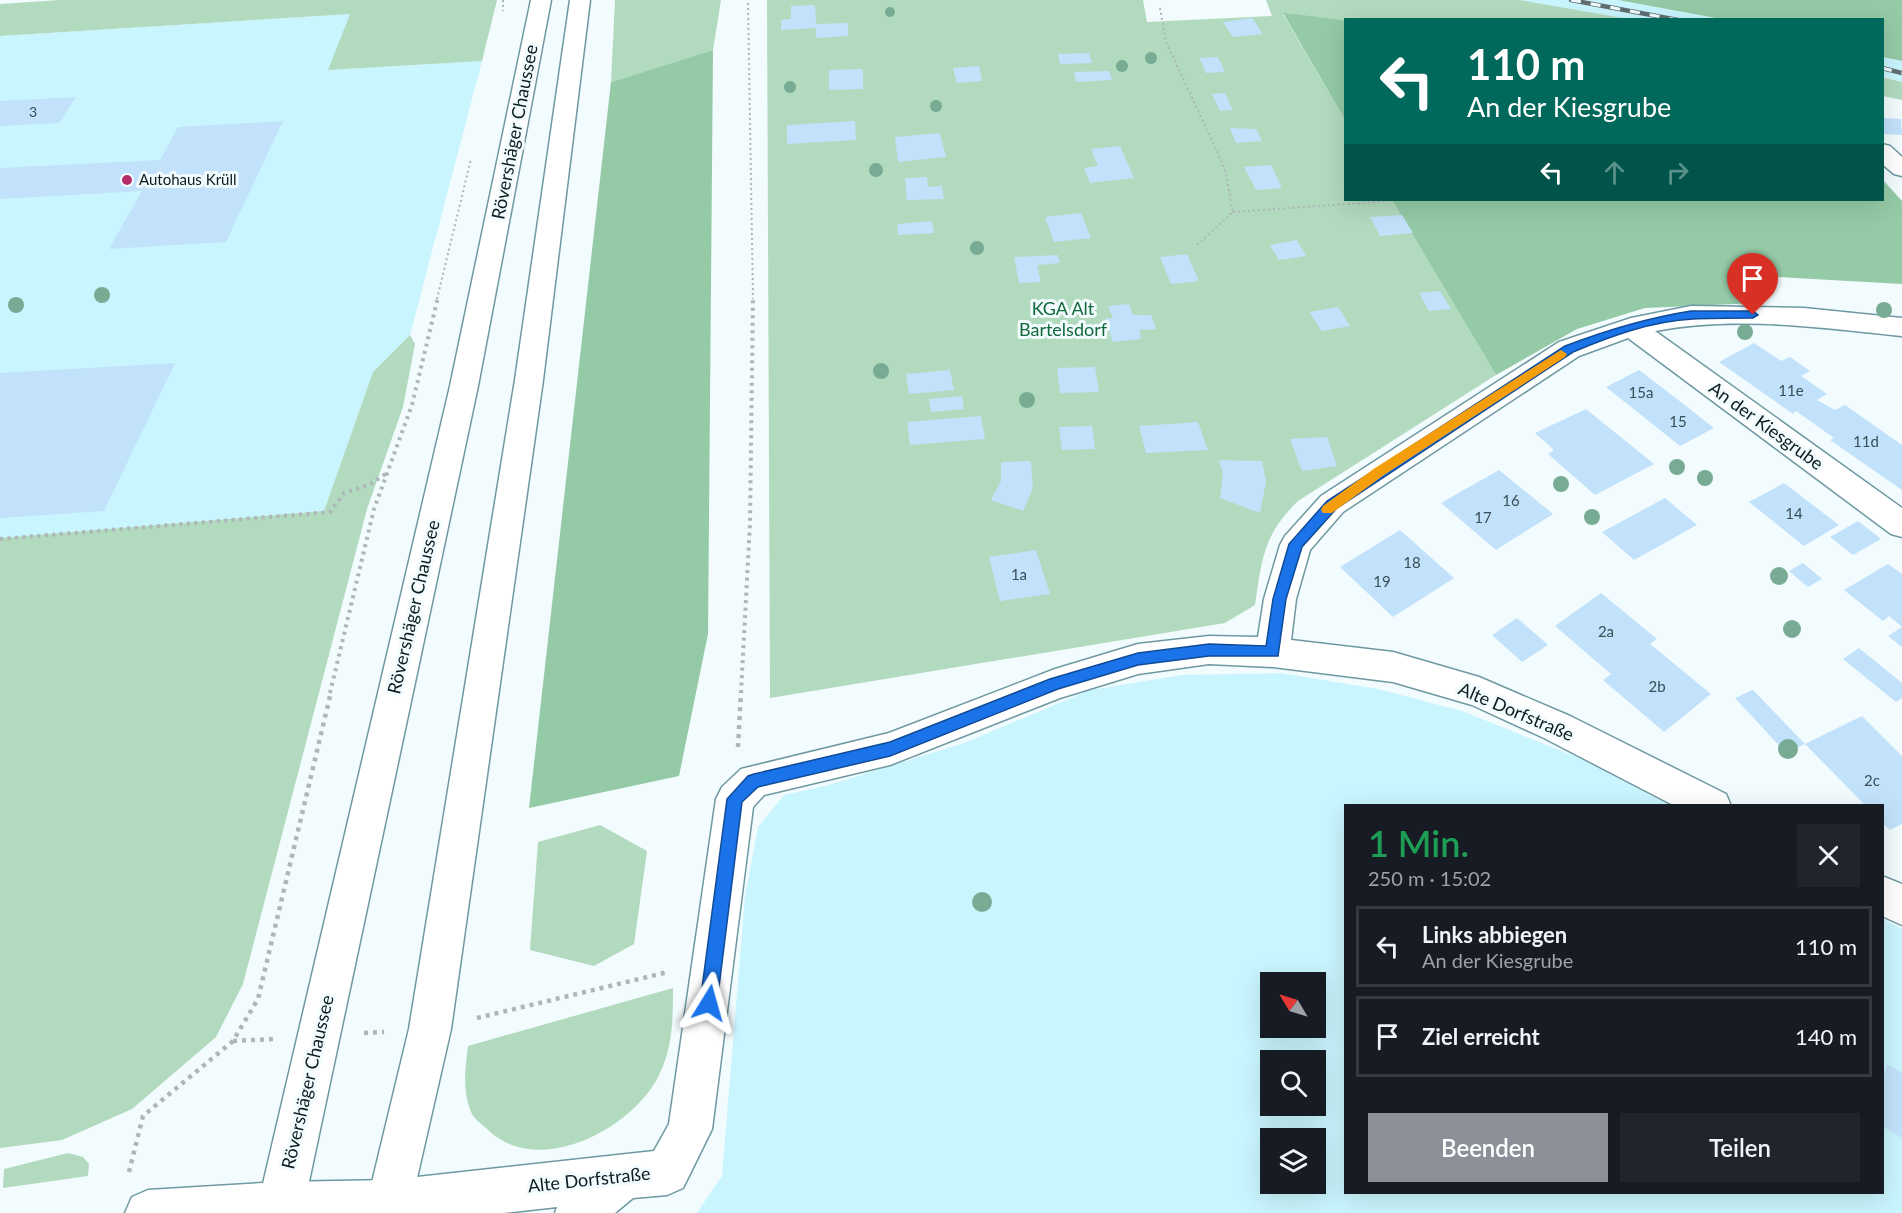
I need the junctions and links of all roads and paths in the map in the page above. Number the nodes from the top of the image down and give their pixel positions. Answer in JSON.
{"nodes":[{"id":1,"x":503,"y":0,"type":"edge"},
{"id":2,"x":541,"y":0,"type":"edge"},
{"id":3,"x":580,"y":0,"type":"edge"},
{"id":4,"x":748,"y":3,"type":"dead end"},
{"id":5,"x":1160,"y":8,"type":"dead end"},
{"id":6,"x":503,"y":19,"type":"dead end"},
{"id":7,"x":1884,"y":153,"type":"edge"},
{"id":8,"x":472,"y":154,"type":"dead end"},
{"id":9,"x":1902,"y":169,"type":"edge"},
{"id":10,"x":1388,"y":201,"type":"edge"},
{"id":11,"x":1233,"y":212,"type":"junction"},
{"id":12,"x":1197,"y":245,"type":"dead end"},
{"id":13,"x":1899,"y":322,"type":"edge"},
{"id":14,"x":1630,"y":327,"type":"junction"},
{"id":15,"x":388,"y":473,"type":"junction"},
{"id":16,"x":1902,"y":525,"type":"edge"},
{"id":17,"x":0,"y":539,"type":"edge"},
{"id":18,"x":1273,"y":652,"type":"junction"},
{"id":19,"x":735,"y":799,"type":"junction"},
{"id":20,"x":1709,"y":804,"type":"edge"},
{"id":21,"x":1884,"y":896,"type":"edge"},
{"id":22,"x":1902,"y":905,"type":"edge"},
{"id":23,"x":623,"y":1178,"type":"junction"},
{"id":24,"x":138,"y":1197,"type":"edge"},
{"id":25,"x":280,"y":1209,"type":"edge"},
{"id":26,"x":385,"y":1210,"type":"edge"},
{"id":27,"x":578,"y":1213,"type":"edge"}],
"edges":[{"from":1,"to":6,"type":"path"},
{"from":2,"to":25,"type":"main road","name":"Rövershäger Chaussee"},
{"from":3,"to":26,"type":"main road"},
{"from":4,"to":19,"type":"path"},
{"from":5,"to":11,"type":"path"},
{"from":7,"to":9,"type":"main road"},
{"from":8,"to":15,"type":"path"},
{"from":10,"to":11,"type":"path"},
{"from":11,"to":12,"type":"path"},
{"from":13,"to":14,"type":"main road"},
{"from":14,"to":16,"type":"main road","name":"An der Kiesgrube"},
{"from":14,"to":18,"type":"main road"},
{"from":15,"to":17,"type":"path"},
{"from":15,"to":24,"type":"path"},
{"from":18,"to":19,"type":"main road","name":"Alte Dorfstraße"},
{"from":18,"to":20,"type":"main road","name":"Alte Dorfstraße"},
{"from":19,"to":23,"type":"main road","name":"Alte Dorfstraße"},
{"from":21,"to":22,"type":"main road"},
{"from":23,"to":26,"type":"main road","name":"Alte Dorfstraße"},
{"from":23,"to":27,"type":"main road"},
{"from":24,"to":25,"type":"main road","name":"Alte Dorfstraße"},
{"from":25,"to":26,"type":"main road","name":"Alte Dorfstraße"}]}
